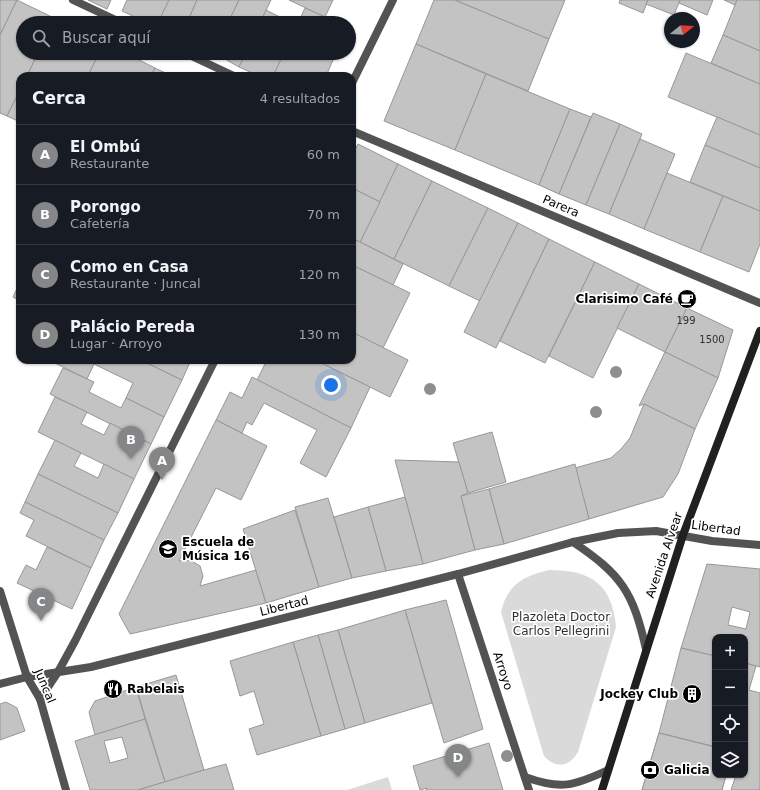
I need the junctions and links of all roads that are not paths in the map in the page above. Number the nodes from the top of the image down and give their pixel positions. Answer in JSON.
{"nodes":[{"id":1,"x":73,"y":0,"type":"edge"},
{"id":2,"x":392,"y":0,"type":"edge"},
{"id":3,"x":107,"y":16,"type":"edge"},
{"id":4,"x":200,"y":60,"type":"edge"},
{"id":5,"x":225,"y":72,"type":"edge"},
{"id":6,"x":356,"y":75,"type":"edge"},
{"id":7,"x":356,"y":133,"type":"edge"},
{"id":8,"x":760,"y":303,"type":"edge"},
{"id":9,"x":760,"y":331,"type":"edge"},
{"id":10,"x":213,"y":364,"type":"edge"},
{"id":11,"x":682,"y":535,"type":"junction"},
{"id":12,"x":573,"y":542,"type":"junction"},
{"id":13,"x":760,"y":545,"type":"edge"},
{"id":14,"x":458,"y":574,"type":"junction"},
{"id":15,"x":0,"y":592,"type":"edge"},
{"id":16,"x":646,"y":650,"type":"junction"},
{"id":17,"x":58,"y":672,"type":"junction"},
{"id":18,"x":27,"y":677,"type":"junction"},
{"id":19,"x":0,"y":684,"type":"edge"},
{"id":20,"x":40,"y":699,"type":"junction"},
{"id":21,"x":608,"y":770,"type":"junction"},
{"id":22,"x":525,"y":777,"type":"junction"},
{"id":23,"x":66,"y":790,"type":"edge"},
{"id":24,"x":529,"y":790,"type":"edge"},
{"id":25,"x":602,"y":790,"type":"edge"}],
"edges":[{"from":1,"to":3,"type":"street"},
{"from":2,"to":6,"type":"street"},
{"from":4,"to":5,"type":"street"},
{"from":7,"to":8,"type":"street","name":"Parera"},
{"from":9,"to":11,"type":"street","name":"Avenida Alvear"},
{"from":10,"to":17,"type":"street"},
{"from":11,"to":12,"type":"street","name":"Libertad"},
{"from":11,"to":13,"type":"street","name":"Libertad"},
{"from":11,"to":16,"type":"street","name":"Avenida Alvear"},
{"from":12,"to":14,"type":"street","name":"Libertad"},
{"from":12,"to":16,"type":"street"},
{"from":14,"to":17,"type":"street","name":"Libertad"},
{"from":14,"to":22,"type":"street","name":"Arroyo"},
{"from":15,"to":18,"type":"street","name":"Juncal"},
{"from":16,"to":21,"type":"street","name":"Avenida Alvear"},
{"from":17,"to":18,"type":"street","name":"Libertad"},
{"from":17,"to":20,"type":"street"},
{"from":18,"to":19,"type":"street","name":"Libertad"},
{"from":18,"to":20,"type":"street","name":"Juncal"},
{"from":20,"to":23,"type":"street","name":"Juncal"},
{"from":21,"to":22,"type":"street"},
{"from":21,"to":25,"type":"street","name":"Avenida Alvear"},
{"from":22,"to":24,"type":"street","name":"Arroyo"}]}
